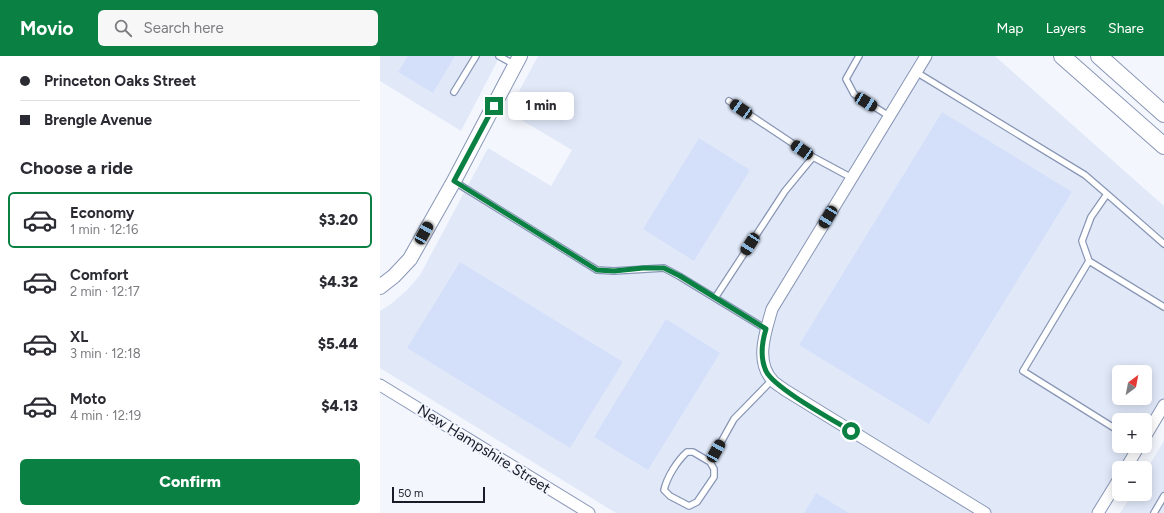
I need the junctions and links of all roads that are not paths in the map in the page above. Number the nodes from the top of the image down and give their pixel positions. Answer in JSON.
{"nodes":[{"id":1,"x":476,"y":56,"type":"edge"},
{"id":2,"x":499,"y":56,"type":"edge"},
{"id":3,"x":859,"y":56,"type":"edge"},
{"id":4,"x":925,"y":56,"type":"edge"},
{"id":5,"x":1062,"y":56,"type":"edge"},
{"id":6,"x":1098,"y":56,"type":"edge"},
{"id":7,"x":518,"y":61,"type":"edge"},
{"id":8,"x":916,"y":72,"type":"junction"},
{"id":9,"x":454,"y":92,"type":"dead end"},
{"id":10,"x":729,"y":101,"type":"dead end"},
{"id":11,"x":1164,"y":114,"type":"edge"},
{"id":12,"x":889,"y":116,"type":"junction"},
{"id":13,"x":1164,"y":146,"type":"edge"},
{"id":14,"x":814,"y":157,"type":"junction"},
{"id":15,"x":852,"y":178,"type":"junction"},
{"id":16,"x":454,"y":181,"type":"junction"},
{"id":17,"x":1107,"y":194,"type":"junction"},
{"id":18,"x":1164,"y":244,"type":"edge"},
{"id":19,"x":1089,"y":261,"type":"junction"},
{"id":20,"x":380,"y":287,"type":"edge"},
{"id":21,"x":716,"y":298,"type":"junction"},
{"id":22,"x":1164,"y":307,"type":"edge"},
{"id":23,"x":766,"y":329,"type":"junction"},
{"id":24,"x":772,"y":380,"type":"junction"},
{"id":25,"x":380,"y":385,"type":"edge"},
{"id":26,"x":1164,"y":405,"type":"edge"},
{"id":27,"x":1152,"y":425,"type":"edge"},
{"id":28,"x":1112,"y":427,"type":"edge"},
{"id":29,"x":710,"y":462,"type":"junction"},
{"id":30,"x":1112,"y":490,"type":"edge"},
{"id":31,"x":1164,"y":496,"type":"edge"},
{"id":32,"x":589,"y":513,"type":"edge"},
{"id":33,"x":984,"y":513,"type":"edge"},
{"id":34,"x":1098,"y":513,"type":"edge"},
{"id":35,"x":1154,"y":513,"type":"edge"}],
"edges":[{"from":1,"to":9,"type":"lane"},
{"from":2,"to":7,"type":"lane"},
{"from":3,"to":12,"type":"lane"},
{"from":4,"to":8,"type":"street"},
{"from":5,"to":13,"type":"main road"},
{"from":6,"to":11,"type":"main road"},
{"from":7,"to":16,"type":"street"},
{"from":8,"to":12,"type":"street"},
{"from":8,"to":17,"type":"lane"},
{"from":10,"to":14,"type":"lane"},
{"from":12,"to":15,"type":"street"},
{"from":14,"to":15,"type":"lane"},
{"from":14,"to":21,"type":"lane"},
{"from":15,"to":23,"type":"street"},
{"from":16,"to":20,"type":"street"},
{"from":16,"to":21,"type":"lane"},
{"from":17,"to":18,"type":"lane"},
{"from":17,"to":19,"type":"lane"},
{"from":19,"to":22,"type":"lane"},
{"from":19,"to":28,"type":"lane"},
{"from":21,"to":23,"type":"lane"},
{"from":23,"to":24,"type":"street"},
{"from":24,"to":29,"type":"lane"},
{"from":24,"to":33,"type":"street"},
{"from":25,"to":32,"type":"street","name":"New Hampshire Street"},
{"from":26,"to":27,"type":"street"},
{"from":29,"to":29,"type":"lane"},
{"from":30,"to":34,"type":"street"},
{"from":31,"to":35,"type":"lane"}]}
